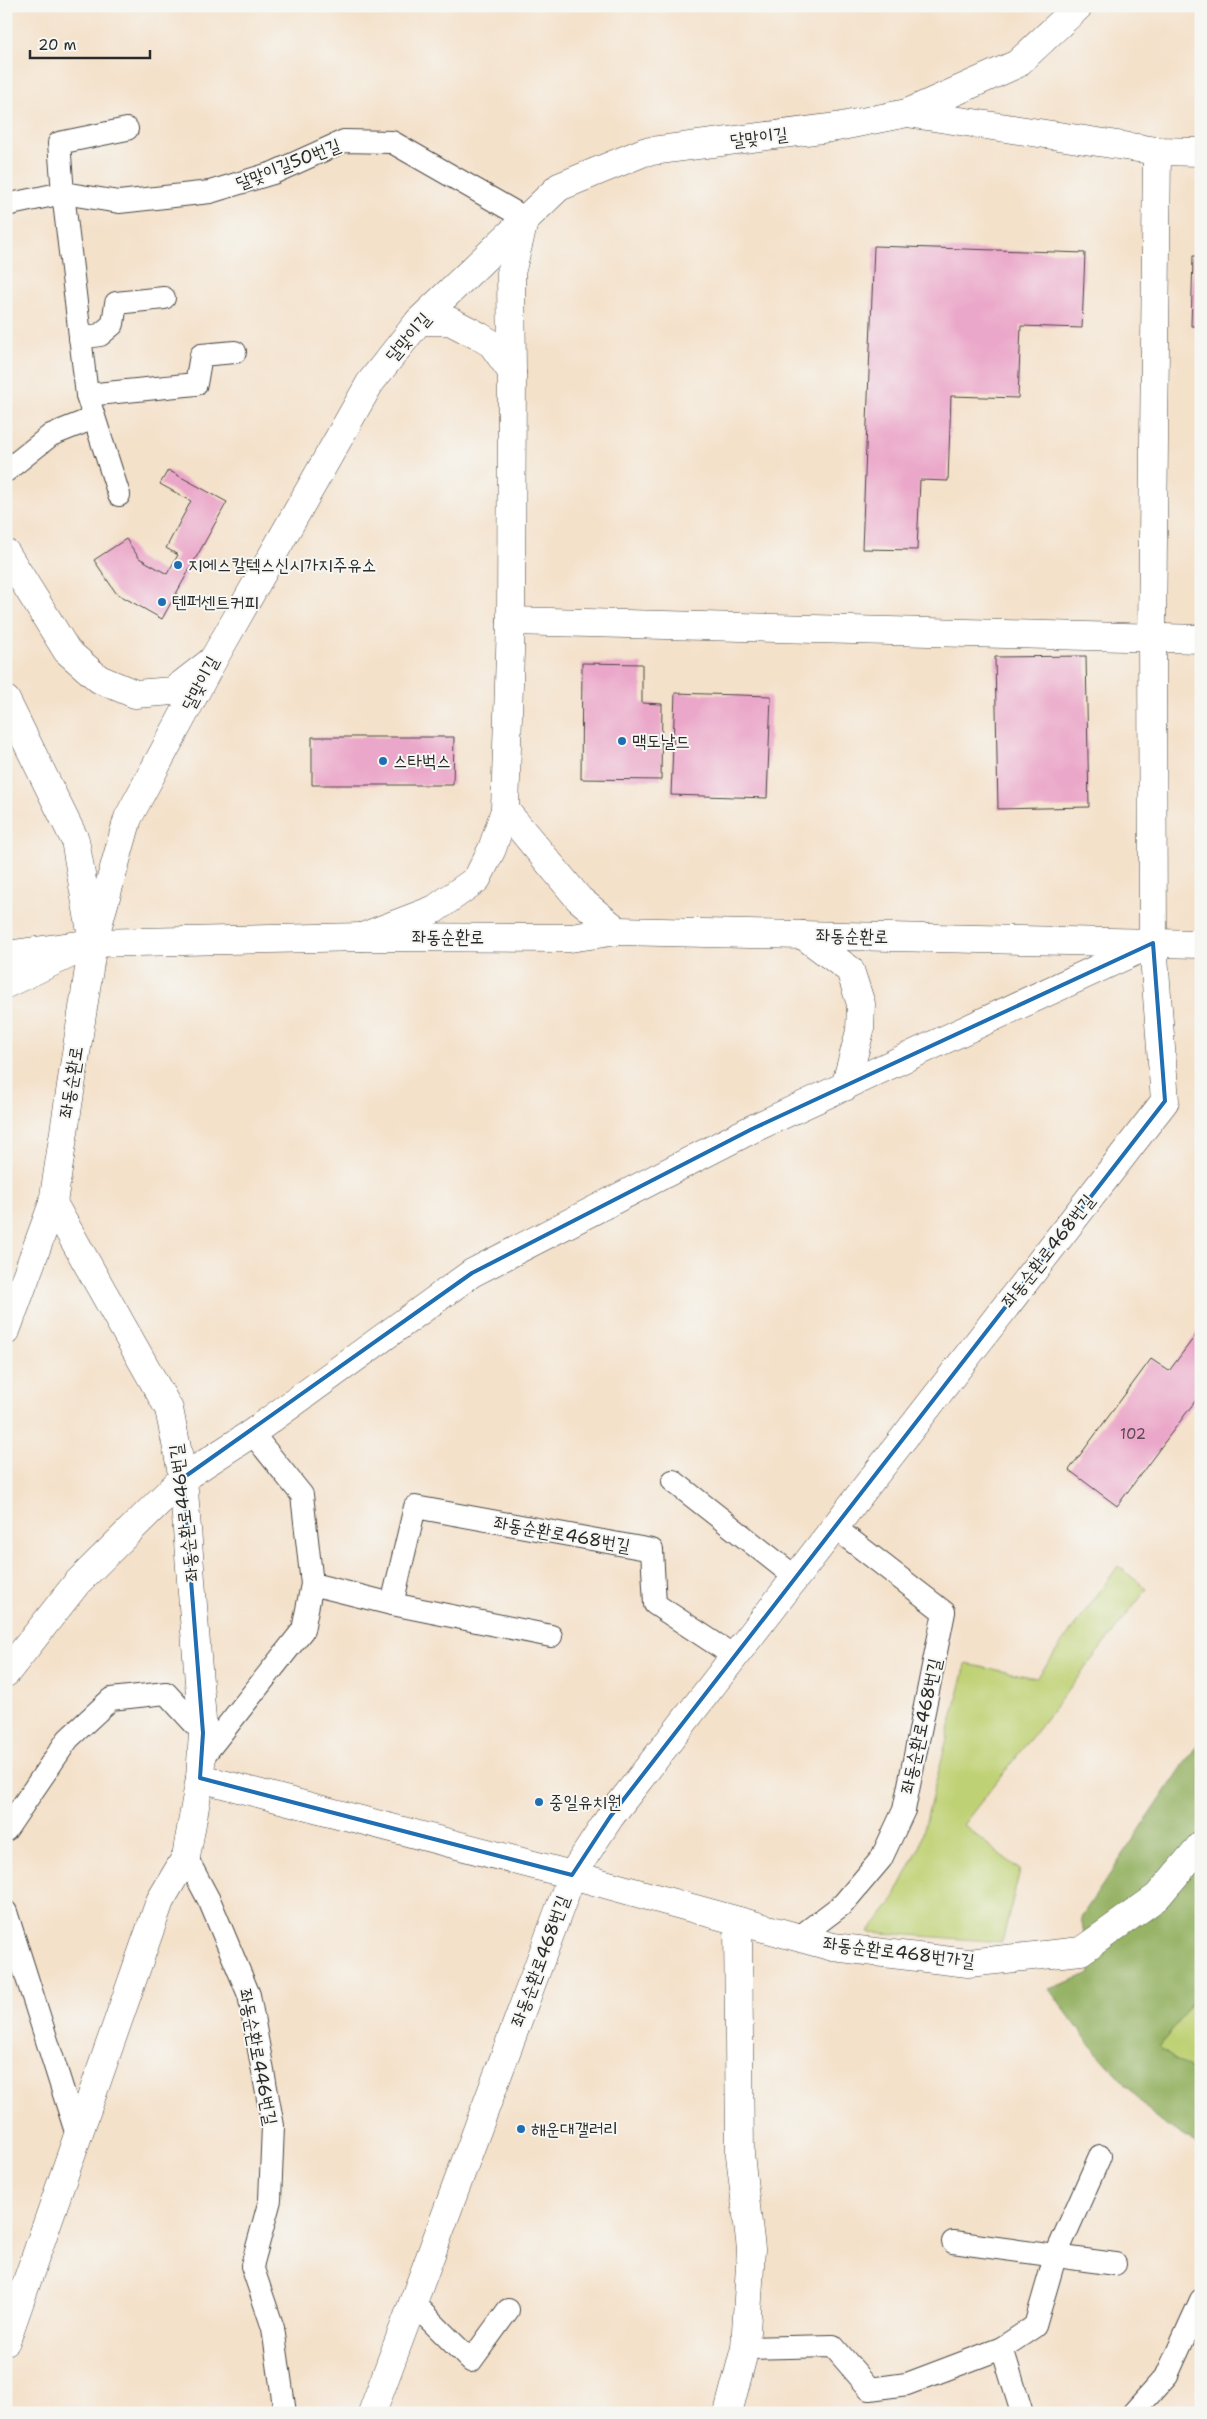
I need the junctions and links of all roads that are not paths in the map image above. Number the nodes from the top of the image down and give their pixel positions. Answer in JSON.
{"nodes":[{"id":1,"x":1079,"y":6,"type":"edge"},
{"id":2,"x":907,"y":113,"type":"junction"},
{"id":3,"x":127,"y":129,"type":"dead end"},
{"id":4,"x":1157,"y":151,"type":"junction"},
{"id":5,"x":1201,"y":152,"type":"edge"},
{"id":6,"x":63,"y":194,"type":"junction"},
{"id":7,"x":6,"y":205,"type":"edge"},
{"id":8,"x":525,"y":218,"type":"junction"},
{"id":9,"x":164,"y":298,"type":"dead end"},
{"id":10,"x":419,"y":321,"type":"junction"},
{"id":11,"x":80,"y":338,"type":"junction"},
{"id":12,"x":235,"y":352,"type":"dead end"},
{"id":13,"x":512,"y":372,"type":"junction"},
{"id":14,"x":87,"y":396,"type":"junction"},
{"id":15,"x":94,"y":418,"type":"junction"},
{"id":16,"x":6,"y":471,"type":"edge"},
{"id":17,"x":119,"y":495,"type":"dead end"},
{"id":18,"x":6,"y":553,"type":"edge"},
{"id":19,"x":511,"y":621,"type":"junction"},
{"id":20,"x":1152,"y":638,"type":"junction"},
{"id":21,"x":1201,"y":638,"type":"edge"},
{"id":22,"x":213,"y":660,"type":"junction"},
{"id":23,"x":6,"y":700,"type":"edge"},
{"id":24,"x":505,"y":810,"type":"junction"},
{"id":25,"x":618,"y":931,"type":"junction"},
{"id":26,"x":803,"y":935,"type":"junction"},
{"id":27,"x":362,"y":937,"type":"junction"},
{"id":28,"x":93,"y":943,"type":"junction"},
{"id":29,"x":1153,"y":943,"type":"junction"},
{"id":30,"x":1201,"y":944,"type":"edge"},
{"id":31,"x":6,"y":955,"type":"edge"},
{"id":32,"x":6,"y":984,"type":"edge"},
{"id":33,"x":845,"y":1087,"type":"junction"},
{"id":34,"x":53,"y":1203,"type":"junction"},
{"id":35,"x":6,"y":1331,"type":"edge"},
{"id":36,"x":252,"y":1433,"type":"junction"},
{"id":37,"x":183,"y":1478,"type":"junction"},
{"id":38,"x":673,"y":1481,"type":"dead end"},
{"id":39,"x":834,"y":1527,"type":"junction"},
{"id":40,"x":796,"y":1577,"type":"junction"},
{"id":41,"x":312,"y":1584,"type":"junction"},
{"id":42,"x":392,"y":1604,"type":"junction"},
{"id":43,"x":551,"y":1636,"type":"dead end"},
{"id":44,"x":734,"y":1656,"type":"junction"},
{"id":45,"x":6,"y":1673,"type":"edge"},
{"id":46,"x":201,"y":1757,"type":"junction"},
{"id":47,"x":6,"y":1830,"type":"edge"},
{"id":48,"x":1201,"y":1846,"type":"edge"},
{"id":49,"x":186,"y":1857,"type":"junction"},
{"id":50,"x":572,"y":1875,"type":"junction"},
{"id":51,"x":6,"y":1912,"type":"edge"},
{"id":52,"x":738,"y":1921,"type":"junction"},
{"id":53,"x":798,"y":1938,"type":"junction"},
{"id":54,"x":77,"y":2134,"type":"junction"},
{"id":55,"x":1100,"y":2156,"type":"dead end"},
{"id":56,"x":953,"y":2242,"type":"dead end"},
{"id":57,"x":1055,"y":2257,"type":"junction"},
{"id":58,"x":1115,"y":2264,"type":"dead end"},
{"id":59,"x":1201,"y":2300,"type":"edge"},
{"id":60,"x":413,"y":2303,"type":"junction"},
{"id":61,"x":508,"y":2310,"type":"dead end"},
{"id":62,"x":6,"y":2341,"type":"edge"},
{"id":63,"x":745,"y":2348,"type":"junction"},
{"id":64,"x":1002,"y":2348,"type":"junction"},
{"id":65,"x":285,"y":2413,"type":"edge"},
{"id":66,"x":372,"y":2413,"type":"edge"},
{"id":67,"x":728,"y":2413,"type":"edge"},
{"id":68,"x":1022,"y":2413,"type":"edge"},
{"id":69,"x":1133,"y":2413,"type":"edge"}],
"edges":[{"from":1,"to":2,"type":"street","name":"달맞이길"},
{"from":2,"to":4,"type":"street"},
{"from":2,"to":8,"type":"street","name":"달맞이길"},
{"from":3,"to":6,"type":"lane"},
{"from":4,"to":5,"type":"street"},
{"from":4,"to":20,"type":"street","name":"좌동순환로468번길"},
{"from":6,"to":7,"type":"lane","name":"달맞이길50번길"},
{"from":6,"to":8,"type":"lane","name":"달맞이길50번길"},
{"from":6,"to":11,"type":"lane"},
{"from":8,"to":10,"type":"street","name":"달맞이길"},
{"from":8,"to":13,"type":"street"},
{"from":9,"to":11,"type":"lane"},
{"from":10,"to":13,"type":"street"},
{"from":10,"to":22,"type":"street","name":"달맞이길"},
{"from":11,"to":14,"type":"lane"},
{"from":12,"to":14,"type":"lane"},
{"from":13,"to":19,"type":"street"},
{"from":14,"to":15,"type":"lane"},
{"from":15,"to":16,"type":"lane"},
{"from":15,"to":17,"type":"lane"},
{"from":18,"to":22,"type":"street"},
{"from":19,"to":20,"type":"street"},
{"from":19,"to":24,"type":"street"},
{"from":20,"to":21,"type":"street"},
{"from":20,"to":29,"type":"street","name":"좌동순환로468번길"},
{"from":22,"to":28,"type":"street","name":"달맞이길"},
{"from":23,"to":28,"type":"street"},
{"from":24,"to":25,"type":"street"},
{"from":24,"to":27,"type":"street"},
{"from":25,"to":26,"type":"street","name":"좌동순환로"},
{"from":25,"to":27,"type":"street","name":"좌동순환로"},
{"from":26,"to":29,"type":"street","name":"좌동순환로"},
{"from":26,"to":33,"type":"street"},
{"from":27,"to":28,"type":"street","name":"좌동순환로"},
{"from":28,"to":31,"type":"street"},
{"from":28,"to":32,"type":"street"},
{"from":28,"to":34,"type":"street","name":"좌동순환로"},
{"from":29,"to":30,"type":"street","name":"좌동순환로"},
{"from":29,"to":33,"type":"street"},
{"from":29,"to":39,"type":"street","name":"좌동순환로468번길"},
{"from":33,"to":36,"type":"street"},
{"from":34,"to":35,"type":"street","name":"좌동순환로"},
{"from":34,"to":37,"type":"street","name":"좌동순환로446번길"},
{"from":36,"to":37,"type":"street"},
{"from":36,"to":41,"type":"lane","name":"좌동순환로446번길"},
{"from":37,"to":45,"type":"street"},
{"from":37,"to":46,"type":"street","name":"좌동순환로446번길"},
{"from":38,"to":40,"type":"lane"},
{"from":39,"to":40,"type":"street","name":"좌동순환로468번길"},
{"from":39,"to":53,"type":"lane","name":"좌동순환로468번길"},
{"from":40,"to":44,"type":"street","name":"좌동순환로468번길"},
{"from":41,"to":42,"type":"lane"},
{"from":41,"to":46,"type":"lane","name":"좌동순환로446번길"},
{"from":42,"to":43,"type":"lane"},
{"from":42,"to":44,"type":"lane","name":"좌동순환로468번길"},
{"from":44,"to":50,"type":"street","name":"좌동순환로468번길"},
{"from":46,"to":47,"type":"lane"},
{"from":46,"to":49,"type":"street","name":"좌동순환로446번길"},
{"from":46,"to":50,"type":"street"},
{"from":48,"to":53,"type":"street","name":"좌동순환로468번가길"},
{"from":49,"to":54,"type":"street","name":"좌동순환로446번길"},
{"from":49,"to":65,"type":"lane","name":"좌동순환로446번길"},
{"from":50,"to":52,"type":"street","name":"좌동순환로468번가길"},
{"from":50,"to":60,"type":"street","name":"좌동순환로468번길"},
{"from":51,"to":54,"type":"lane"},
{"from":52,"to":53,"type":"street","name":"좌동순환로468번가길"},
{"from":52,"to":63,"type":"street"},
{"from":54,"to":62,"type":"street","name":"좌동순환로446번길"},
{"from":55,"to":57,"type":"lane"},
{"from":56,"to":57,"type":"lane"},
{"from":57,"to":58,"type":"lane"},
{"from":57,"to":64,"type":"lane"},
{"from":59,"to":69,"type":"lane"},
{"from":60,"to":61,"type":"lane"},
{"from":60,"to":66,"type":"street","name":"좌동순환로468번길"},
{"from":63,"to":64,"type":"lane"},
{"from":63,"to":67,"type":"street"},
{"from":64,"to":68,"type":"lane"}]}
